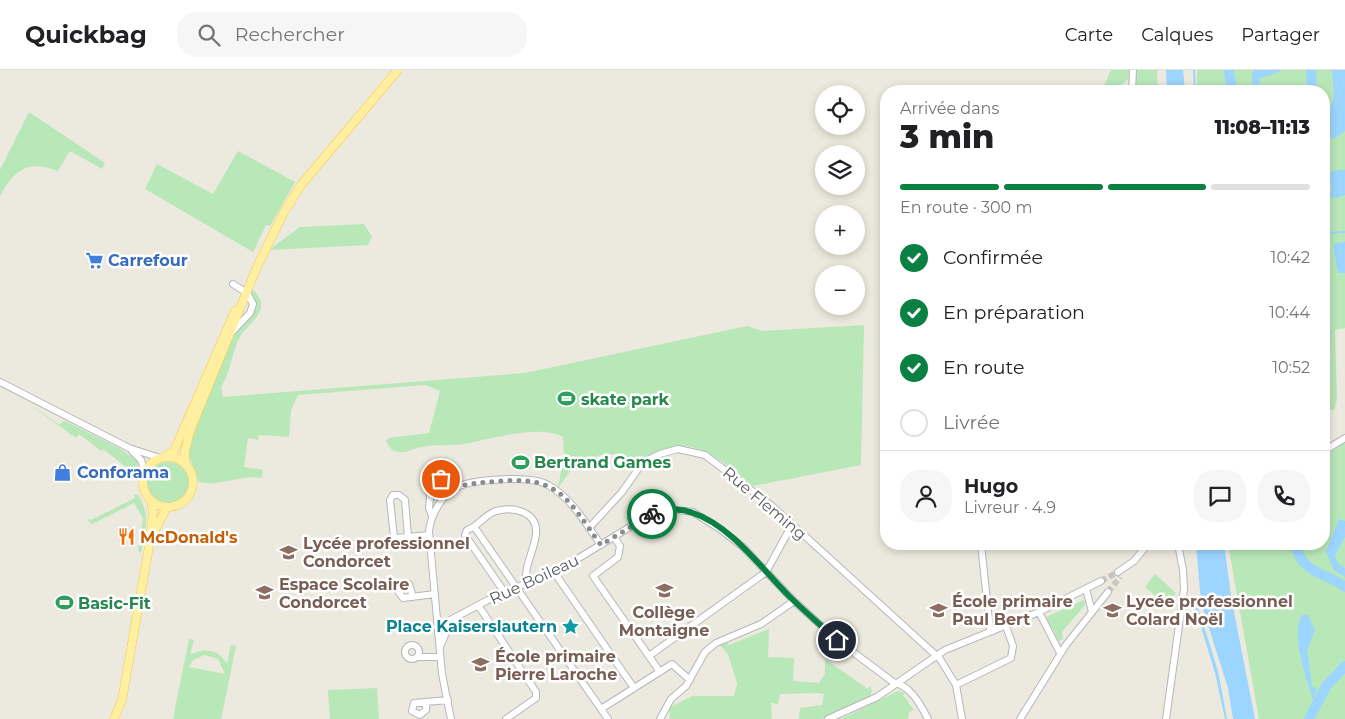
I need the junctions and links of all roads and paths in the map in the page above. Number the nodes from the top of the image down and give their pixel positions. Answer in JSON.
{"nodes":[{"id":1,"x":398,"y":70,"type":"edge"},
{"id":2,"x":1133,"y":70,"type":"edge"},
{"id":3,"x":1132,"y":85,"type":"edge"},
{"id":4,"x":233,"y":284,"type":"dead end"},
{"id":5,"x":246,"y":292,"type":"junction"},
{"id":6,"x":0,"y":382,"type":"edge"},
{"id":7,"x":1345,"y":438,"type":"edge"},
{"id":8,"x":129,"y":448,"type":"junction"},
{"id":9,"x":1330,"y":448,"type":"edge"},
{"id":10,"x":162,"y":458,"type":"junction"},
{"id":11,"x":185,"y":464,"type":"junction"},
{"id":12,"x":145,"y":472,"type":"junction"},
{"id":13,"x":456,"y":487,"type":"junction"},
{"id":14,"x":151,"y":501,"type":"junction"},
{"id":15,"x":168,"y":508,"type":"junction"},
{"id":16,"x":432,"y":516,"type":"junction"},
{"id":17,"x":792,"y":525,"type":"junction"},
{"id":18,"x":475,"y":528,"type":"junction"},
{"id":19,"x":589,"y":528,"type":"junction"},
{"id":20,"x":429,"y":535,"type":"junction"},
{"id":21,"x":408,"y":537,"type":"junction"},
{"id":22,"x":614,"y":537,"type":"junction"},
{"id":23,"x":150,"y":541,"type":"junction"},
{"id":24,"x":601,"y":545,"type":"junction"},
{"id":25,"x":982,"y":550,"type":"edge"},
{"id":26,"x":1143,"y":550,"type":"edge"},
{"id":27,"x":1179,"y":550,"type":"edge"},
{"id":28,"x":554,"y":572,"type":"junction"},
{"id":29,"x":766,"y":572,"type":"junction"},
{"id":30,"x":1119,"y":575,"type":"tunnel mouth"},
{"id":31,"x":1101,"y":580,"type":"tunnel mouth"},
{"id":32,"x":526,"y":584,"type":"junction"},
{"id":33,"x":518,"y":588,"type":"junction"},
{"id":34,"x":1086,"y":590,"type":"junction"},
{"id":35,"x":505,"y":592,"type":"junction"},
{"id":36,"x":1108,"y":592,"type":"tunnel mouth"},
{"id":37,"x":434,"y":594,"type":"junction"},
{"id":38,"x":413,"y":597,"type":"dead end"},
{"id":39,"x":794,"y":602,"type":"junction"},
{"id":40,"x":478,"y":605,"type":"junction"},
{"id":41,"x":1039,"y":612,"type":"junction"},
{"id":42,"x":1092,"y":612,"type":"junction"},
{"id":43,"x":436,"y":614,"type":"junction"},
{"id":44,"x":459,"y":617,"type":"junction"},
{"id":45,"x":449,"y":622,"type":"junction"},
{"id":46,"x":1006,"y":626,"type":"junction"},
{"id":47,"x":437,"y":627,"type":"junction"},
{"id":48,"x":993,"y":630,"type":"junction"},
{"id":49,"x":439,"y":649,"type":"junction"},
{"id":50,"x":1060,"y":653,"type":"junction"},
{"id":51,"x":936,"y":655,"type":"junction"},
{"id":52,"x":649,"y":656,"type":"junction"},
{"id":53,"x":417,"y":657,"type":"dead end"},
{"id":54,"x":440,"y":657,"type":"junction"},
{"id":55,"x":660,"y":672,"type":"junction"},
{"id":56,"x":690,"y":680,"type":"junction"},
{"id":57,"x":897,"y":683,"type":"junction"},
{"id":58,"x":956,"y":685,"type":"junction"},
{"id":59,"x":634,"y":688,"type":"junction"},
{"id":60,"x":448,"y":700,"type":"junction"},
{"id":61,"x":426,"y":702,"type":"dead end"},
{"id":62,"x":601,"y":709,"type":"junction"},
{"id":63,"x":114,"y":719,"type":"edge"},
{"id":64,"x":451,"y":719,"type":"edge"},
{"id":65,"x":506,"y":719,"type":"edge"},
{"id":66,"x":608,"y":719,"type":"edge"},
{"id":67,"x":660,"y":719,"type":"edge"},
{"id":68,"x":828,"y":719,"type":"edge"},
{"id":69,"x":928,"y":719,"type":"edge"},
{"id":70,"x":962,"y":719,"type":"edge"},
{"id":71,"x":1020,"y":719,"type":"edge"},
{"id":72,"x":1166,"y":719,"type":"edge"}],
"edges":[{"from":1,"to":5,"type":"main road"},
{"from":2,"to":3,"type":"street"},
{"from":4,"to":5,"type":"street"},
{"from":5,"to":10,"type":"main road"},
{"from":5,"to":11,"type":"main road"},
{"from":6,"to":8,"type":"street"},
{"from":7,"to":9,"type":"street"},
{"from":8,"to":10,"type":"street"},
{"from":8,"to":12,"type":"street"},
{"from":10,"to":11,"type":"main road"},
{"from":10,"to":12,"type":"main road"},
{"from":11,"to":15,"type":"main road"},
{"from":12,"to":14,"type":"main road"},
{"from":13,"to":16,"type":"street"},
{"from":13,"to":16,"type":"street"},
{"from":13,"to":19,"type":"street"},
{"from":14,"to":15,"type":"main road"},
{"from":14,"to":23,"type":"main road"},
{"from":15,"to":23,"type":"main road"},
{"from":16,"to":20,"type":"street"},
{"from":17,"to":19,"type":"street","name":"Rue Fleming"},
{"from":17,"to":29,"type":"street"},
{"from":17,"to":51,"type":"street","name":"Rue Fleming"},
{"from":18,"to":32,"type":"street"},
{"from":18,"to":33,"type":"street"},
{"from":18,"to":35,"type":"street"},
{"from":19,"to":24,"type":"street"},
{"from":20,"to":21,"type":"street"},
{"from":20,"to":37,"type":"street"},
{"from":21,"to":21,"type":"street"},
{"from":22,"to":24,"type":"street","name":"Rue Boileau"},
{"from":22,"to":29,"type":"street","name":"Rue Boileau"},
{"from":22,"to":52,"type":"street"},
{"from":23,"to":63,"type":"main road"},
{"from":24,"to":28,"type":"street","name":"Rue Boileau"},
{"from":25,"to":48,"type":"street"},
{"from":26,"to":30,"type":"street"},
{"from":27,"to":72,"type":"street"},
{"from":28,"to":32,"type":"street","name":"Rue Boileau"},
{"from":28,"to":59,"type":"street"},
{"from":29,"to":39,"type":"street","name":"Rue Boileau"},
{"from":29,"to":52,"type":"street"},
{"from":31,"to":34,"type":"street"},
{"from":32,"to":33,"type":"street","name":"Rue Boileau"},
{"from":33,"to":35,"type":"street","name":"Rue Boileau"},
{"from":33,"to":62,"type":"street"},
{"from":34,"to":41,"type":"street"},
{"from":34,"to":42,"type":"street"},
{"from":35,"to":40,"type":"street","name":"Rue Boileau"},
{"from":36,"to":42,"type":"street"},
{"from":37,"to":38,"type":"street"},
{"from":37,"to":43,"type":"street"},
{"from":39,"to":56,"type":"street"},
{"from":39,"to":57,"type":"street","name":"Rue Boileau"},
{"from":40,"to":44,"type":"street","name":"Rue Boileau"},
{"from":40,"to":65,"type":"street"},
{"from":41,"to":46,"type":"street"},
{"from":41,"to":50,"type":"street"},
{"from":42,"to":50,"type":"street"},
{"from":43,"to":45,"type":"street"},
{"from":43,"to":47,"type":"street"},
{"from":44,"to":45,"type":"street","name":"Rue Boileau"},
{"from":44,"to":49,"type":"street","name":"Rue Boileau"},
{"from":45,"to":47,"type":"street","name":"Rue Boileau"},
{"from":46,"to":48,"type":"street"},
{"from":46,"to":58,"type":"street"},
{"from":47,"to":49,"type":"street"},
{"from":48,"to":51,"type":"street"},
{"from":49,"to":54,"type":"street"},
{"from":50,"to":71,"type":"street"},
{"from":51,"to":57,"type":"street"},
{"from":51,"to":58,"type":"street","name":"Rue Fleming"},
{"from":52,"to":55,"type":"street"},
{"from":53,"to":54,"type":"street"},
{"from":54,"to":60,"type":"street"},
{"from":55,"to":56,"type":"street"},
{"from":55,"to":59,"type":"street"},
{"from":56,"to":67,"type":"street"},
{"from":57,"to":68,"type":"street"},
{"from":57,"to":69,"type":"street","name":"Rue Boileau"},
{"from":58,"to":70,"type":"street"},
{"from":59,"to":62,"type":"street"},
{"from":60,"to":61,"type":"street"},
{"from":60,"to":64,"type":"street"},
{"from":62,"to":66,"type":"street"}]}
